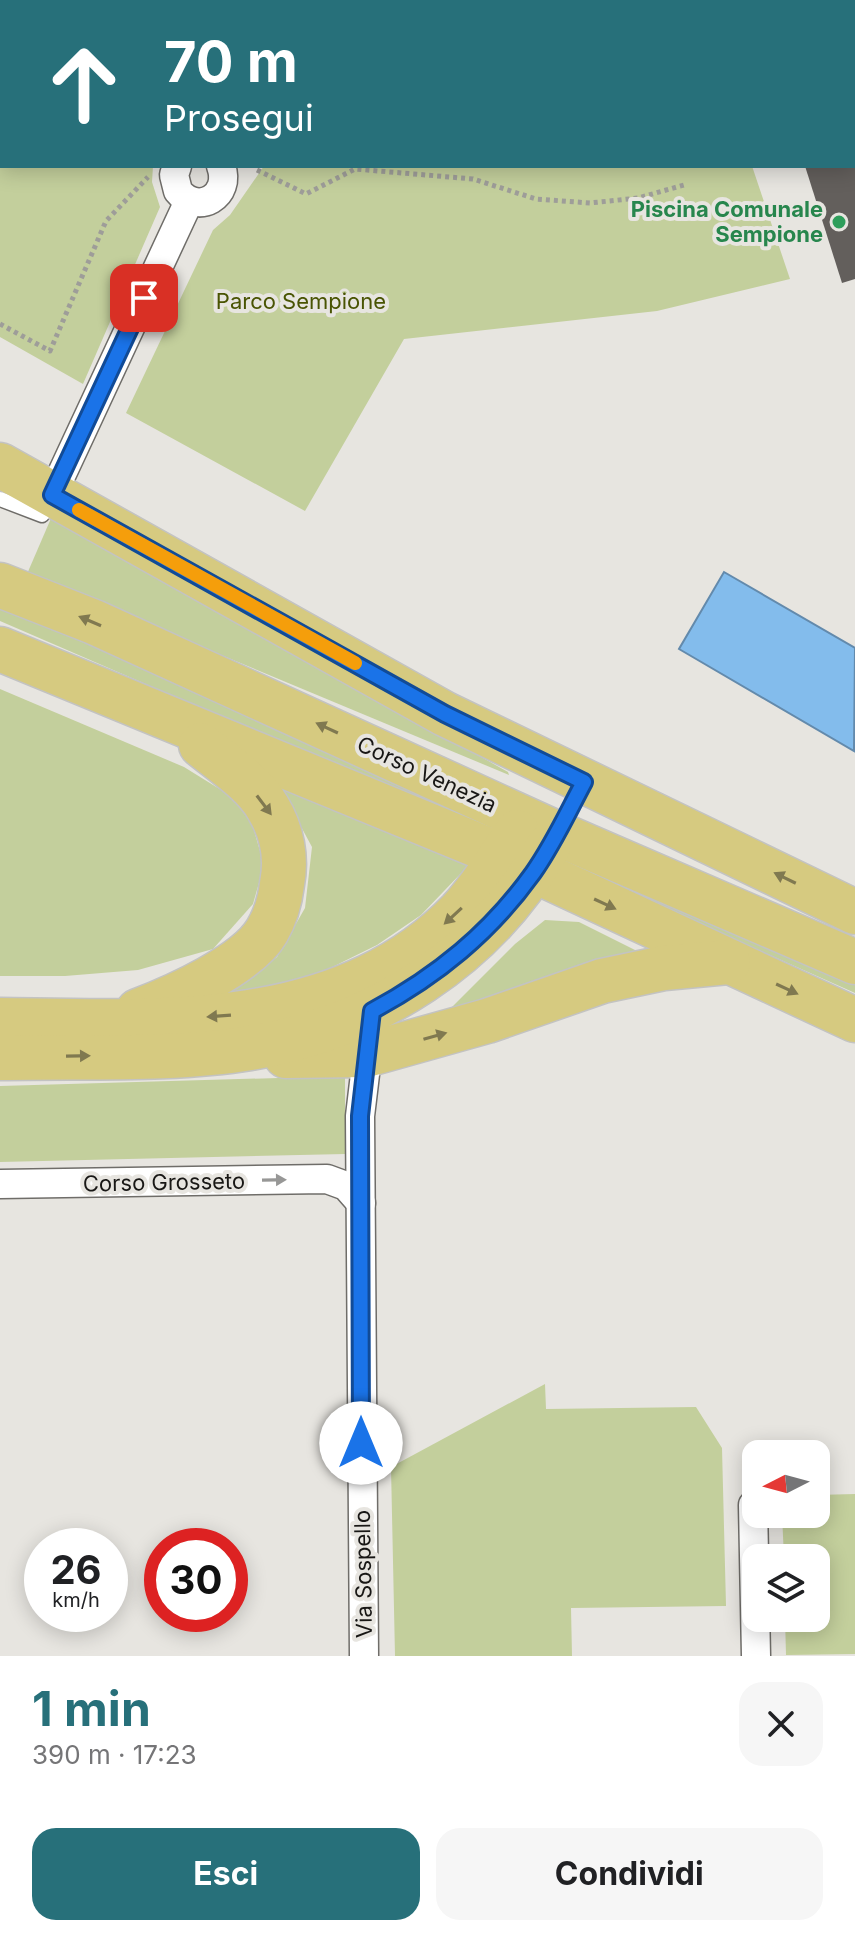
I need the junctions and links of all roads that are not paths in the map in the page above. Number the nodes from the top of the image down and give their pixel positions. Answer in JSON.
{"nodes":[{"id":1,"x":177,"y":168,"type":"edge"},
{"id":2,"x":224,"y":169,"type":"edge"},
{"id":3,"x":189,"y":201,"type":"junction"},
{"id":4,"x":0,"y":465,"type":"edge"},
{"id":5,"x":52,"y":495,"type":"junction"},
{"id":6,"x":0,"y":499,"type":"edge"},
{"id":7,"x":0,"y":585,"type":"edge"},
{"id":8,"x":0,"y":649,"type":"edge"},
{"id":9,"x":165,"y":716,"type":"junction"},
{"id":10,"x":584,"y":782,"type":"junction"},
{"id":11,"x":540,"y":826,"type":"junction"},
{"id":12,"x":518,"y":863,"type":"junction"},
{"id":13,"x":855,"y":912,"type":"edge"},
{"id":14,"x":729,"y":962,"type":"junction"},
{"id":15,"x":855,"y":962,"type":"edge"},
{"id":16,"x":372,"y":1011,"type":"junction"},
{"id":17,"x":0,"y":1020,"type":"edge"},
{"id":18,"x":855,"y":1020,"type":"edge"},
{"id":19,"x":113,"y":1021,"type":"junction"},
{"id":20,"x":248,"y":1049,"type":"junction"},
{"id":21,"x":366,"y":1055,"type":"junction"},
{"id":22,"x":0,"y":1058,"type":"edge"},
{"id":23,"x":361,"y":1156,"type":"junction"},
{"id":24,"x":327,"y":1179,"type":"junction"},
{"id":25,"x":0,"y":1184,"type":"edge"},
{"id":26,"x":361,"y":1203,"type":"junction"},
{"id":27,"x":753,"y":1528,"type":"edge"},
{"id":28,"x":364,"y":1656,"type":"edge"},
{"id":29,"x":756,"y":1656,"type":"edge"}],
"edges":[{"from":1,"to":3,"type":"street"},
{"from":2,"to":3,"type":"street"},
{"from":3,"to":5,"type":"street"},
{"from":4,"to":5,"type":"main road"},
{"from":5,"to":6,"type":"lane"},
{"from":5,"to":10,"type":"main road"},
{"from":11,"to":7,"type":"main road","name":"Corso Venezia","one_way":true},
{"from":8,"to":9,"type":"main road","name":"Corso Venezia"},
{"from":9,"to":12,"type":"main road","name":"Corso Venezia"},
{"from":9,"to":19,"type":"main road","one_way":true},
{"from":10,"to":11,"type":"main road"},
{"from":13,"to":10,"type":"main road","one_way":true},
{"from":11,"to":12,"type":"main road"},
{"from":11,"to":15,"type":"main road","name":"Corso Venezia"},
{"from":12,"to":14,"type":"main road","name":"Corso Venezia","one_way":true},
{"from":12,"to":16,"type":"main road"},
{"from":12,"to":19,"type":"main road","one_way":true},
{"from":14,"to":18,"type":"main road","name":"Corso Venezia","one_way":true},
{"from":21,"to":14,"type":"main road","one_way":true},
{"from":16,"to":20,"type":"main road"},
{"from":16,"to":21,"type":"street","name":"Via Sospello"},
{"from":17,"to":19,"type":"main road"},
{"from":20,"to":21,"type":"main road"},
{"from":22,"to":20,"type":"main road","one_way":true},
{"from":21,"to":23,"type":"street","name":"Via Sospello"},
{"from":23,"to":24,"type":"street"},
{"from":23,"to":26,"type":"street","name":"Via Sospello"},
{"from":25,"to":24,"type":"street","name":"Corso Grosseto","one_way":true},
{"from":24,"to":26,"type":"street"},
{"from":26,"to":28,"type":"street","name":"Via Sospello"},
{"from":27,"to":29,"type":"street"}]}
